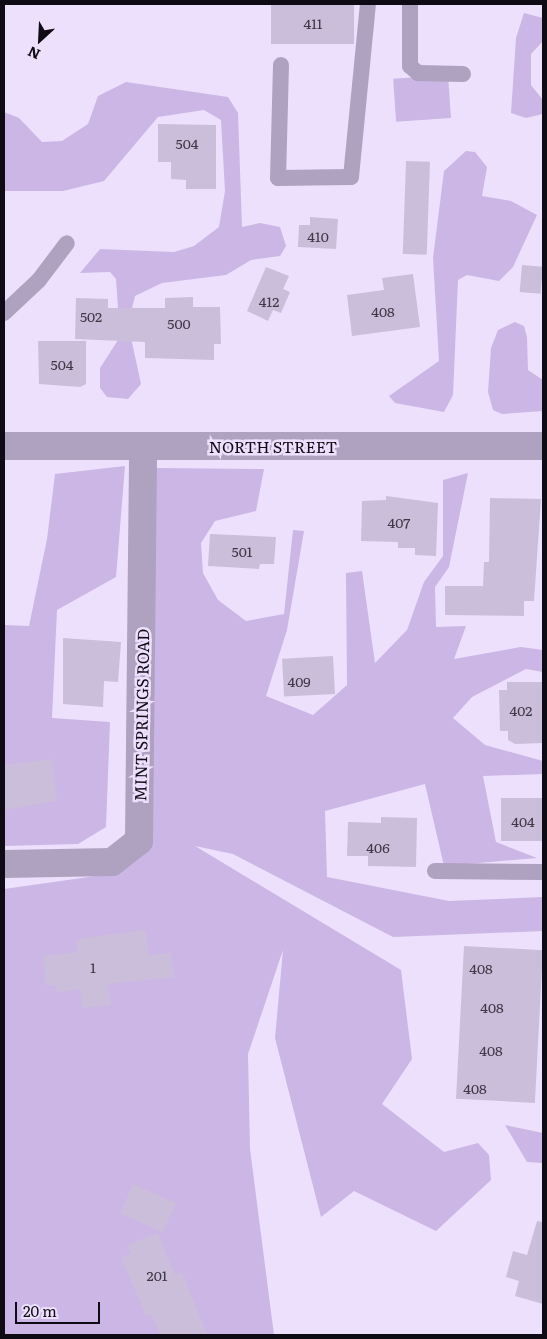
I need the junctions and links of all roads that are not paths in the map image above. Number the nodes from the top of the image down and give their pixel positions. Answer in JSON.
{"nodes":[{"id":1,"x":368,"y":4,"type":"edge"},
{"id":2,"x":410,"y":4,"type":"edge"},
{"id":3,"x":281,"y":64,"type":"dead end"},
{"id":4,"x":463,"y":74,"type":"dead end"},
{"id":5,"x":67,"y":243,"type":"dead end"},
{"id":6,"x":4,"y":313,"type":"edge"},
{"id":7,"x":4,"y":446,"type":"edge"},
{"id":8,"x":144,"y":446,"type":"junction"},
{"id":9,"x":543,"y":446,"type":"edge"},
{"id":10,"x":4,"y":864,"type":"edge"},
{"id":11,"x":435,"y":871,"type":"dead end"},
{"id":12,"x":543,"y":872,"type":"edge"}],
"edges":[{"from":1,"to":3,"type":"lane"},
{"from":2,"to":4,"type":"lane"},
{"from":5,"to":6,"type":"lane"},
{"from":7,"to":8,"type":"street","name":"NORTH STREET"},
{"from":8,"to":9,"type":"street","name":"NORTH STREET"},
{"from":8,"to":10,"type":"street","name":"MINT SPRINGS ROAD"},
{"from":11,"to":12,"type":"lane"}]}
